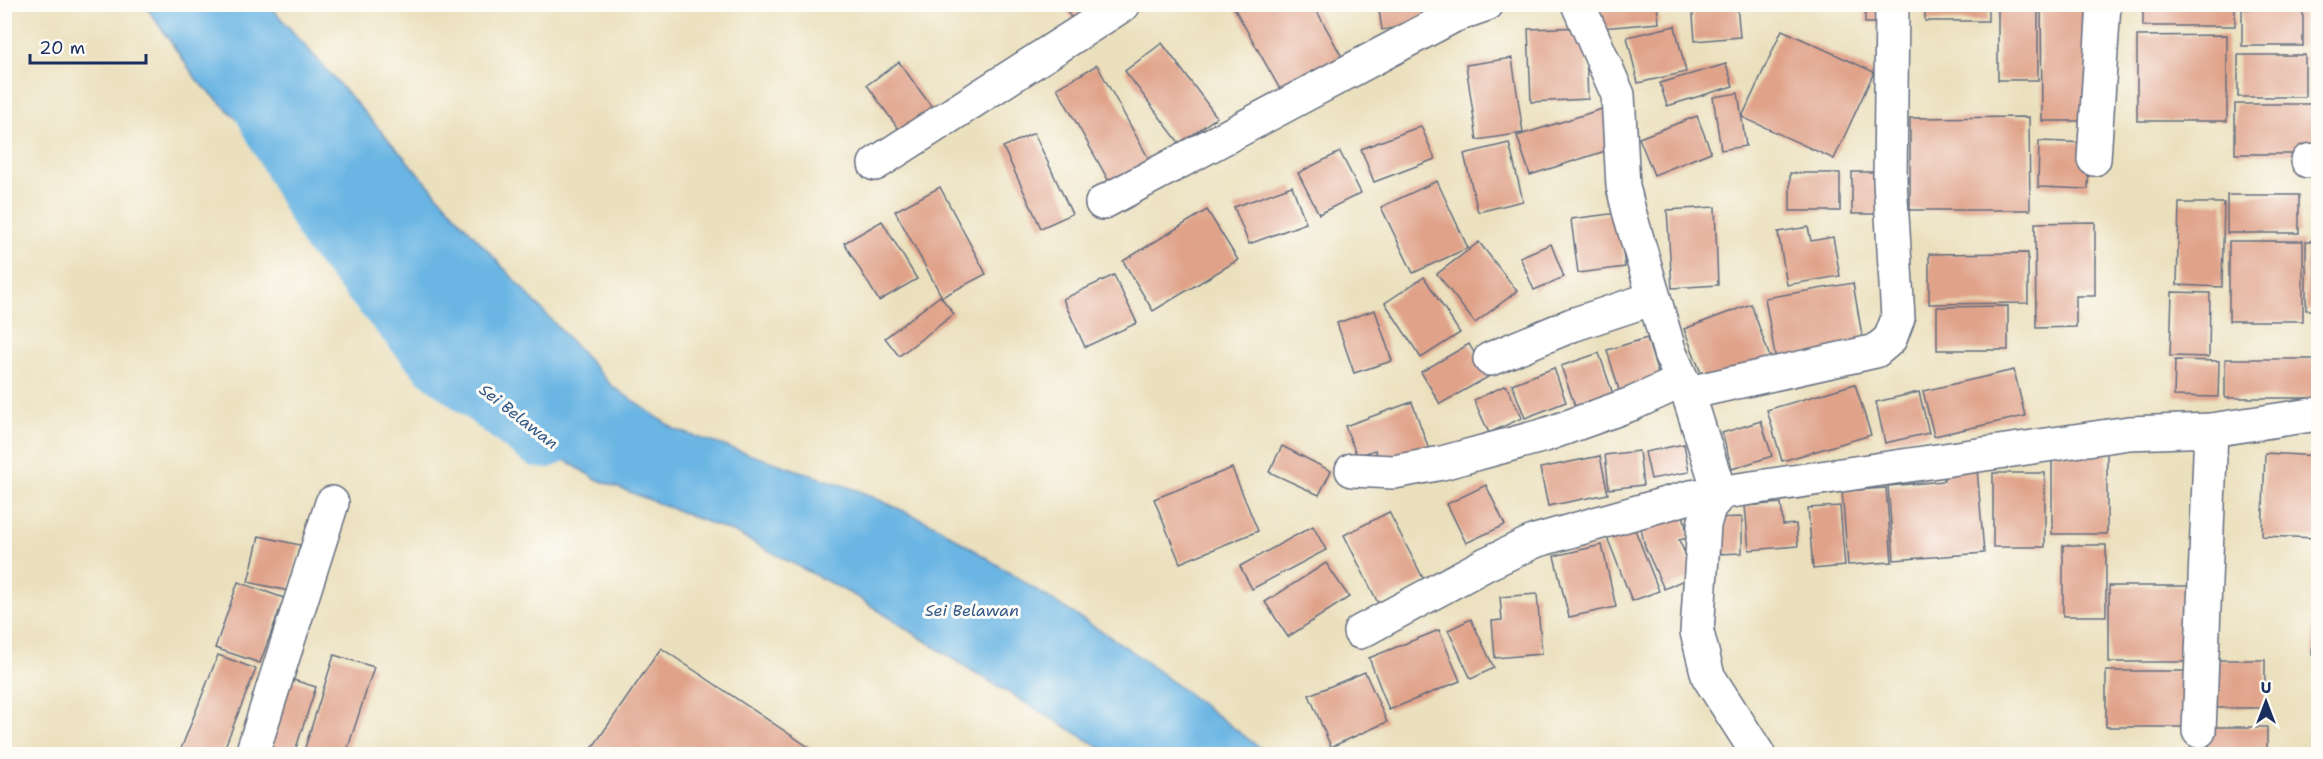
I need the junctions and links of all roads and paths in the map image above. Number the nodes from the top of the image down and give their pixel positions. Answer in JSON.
{"nodes":[{"id":1,"x":1124,"y":4,"type":"edge"},
{"id":2,"x":1486,"y":4,"type":"edge"},
{"id":3,"x":1578,"y":4,"type":"edge"},
{"id":4,"x":1892,"y":4,"type":"edge"},
{"id":5,"x":2104,"y":4,"type":"edge"},
{"id":6,"x":2094,"y":159,"type":"dead end"},
{"id":7,"x":875,"y":164,"type":"dead end"},
{"id":8,"x":1102,"y":203,"type":"dead end"},
{"id":9,"x":1654,"y":298,"type":"junction"},
{"id":10,"x":1490,"y":359,"type":"dead end"},
{"id":11,"x":1685,"y":387,"type":"junction"},
{"id":12,"x":2319,"y":414,"type":"edge"},
{"id":13,"x":2211,"y":430,"type":"junction"},
{"id":14,"x":1352,"y":470,"type":"dead end"},
{"id":15,"x":1720,"y":494,"type":"junction"},
{"id":16,"x":333,"y":503,"type":"dead end"},
{"id":17,"x":1360,"y":632,"type":"dead end"},
{"id":18,"x":2199,"y":731,"type":"dead end"},
{"id":19,"x":252,"y":754,"type":"edge"},
{"id":20,"x":1758,"y":754,"type":"edge"}],
"edges":[{"from":1,"to":7,"type":"street"},
{"from":2,"to":8,"type":"street"},
{"from":3,"to":9,"type":"street"},
{"from":4,"to":11,"type":"street"},
{"from":5,"to":6,"type":"street"},
{"from":9,"to":10,"type":"street"},
{"from":9,"to":11,"type":"street"},
{"from":11,"to":14,"type":"street"},
{"from":11,"to":15,"type":"street"},
{"from":12,"to":13,"type":"street"},
{"from":13,"to":15,"type":"street"},
{"from":13,"to":18,"type":"street"},
{"from":15,"to":17,"type":"street"},
{"from":15,"to":20,"type":"street"},
{"from":16,"to":19,"type":"street"}]}
